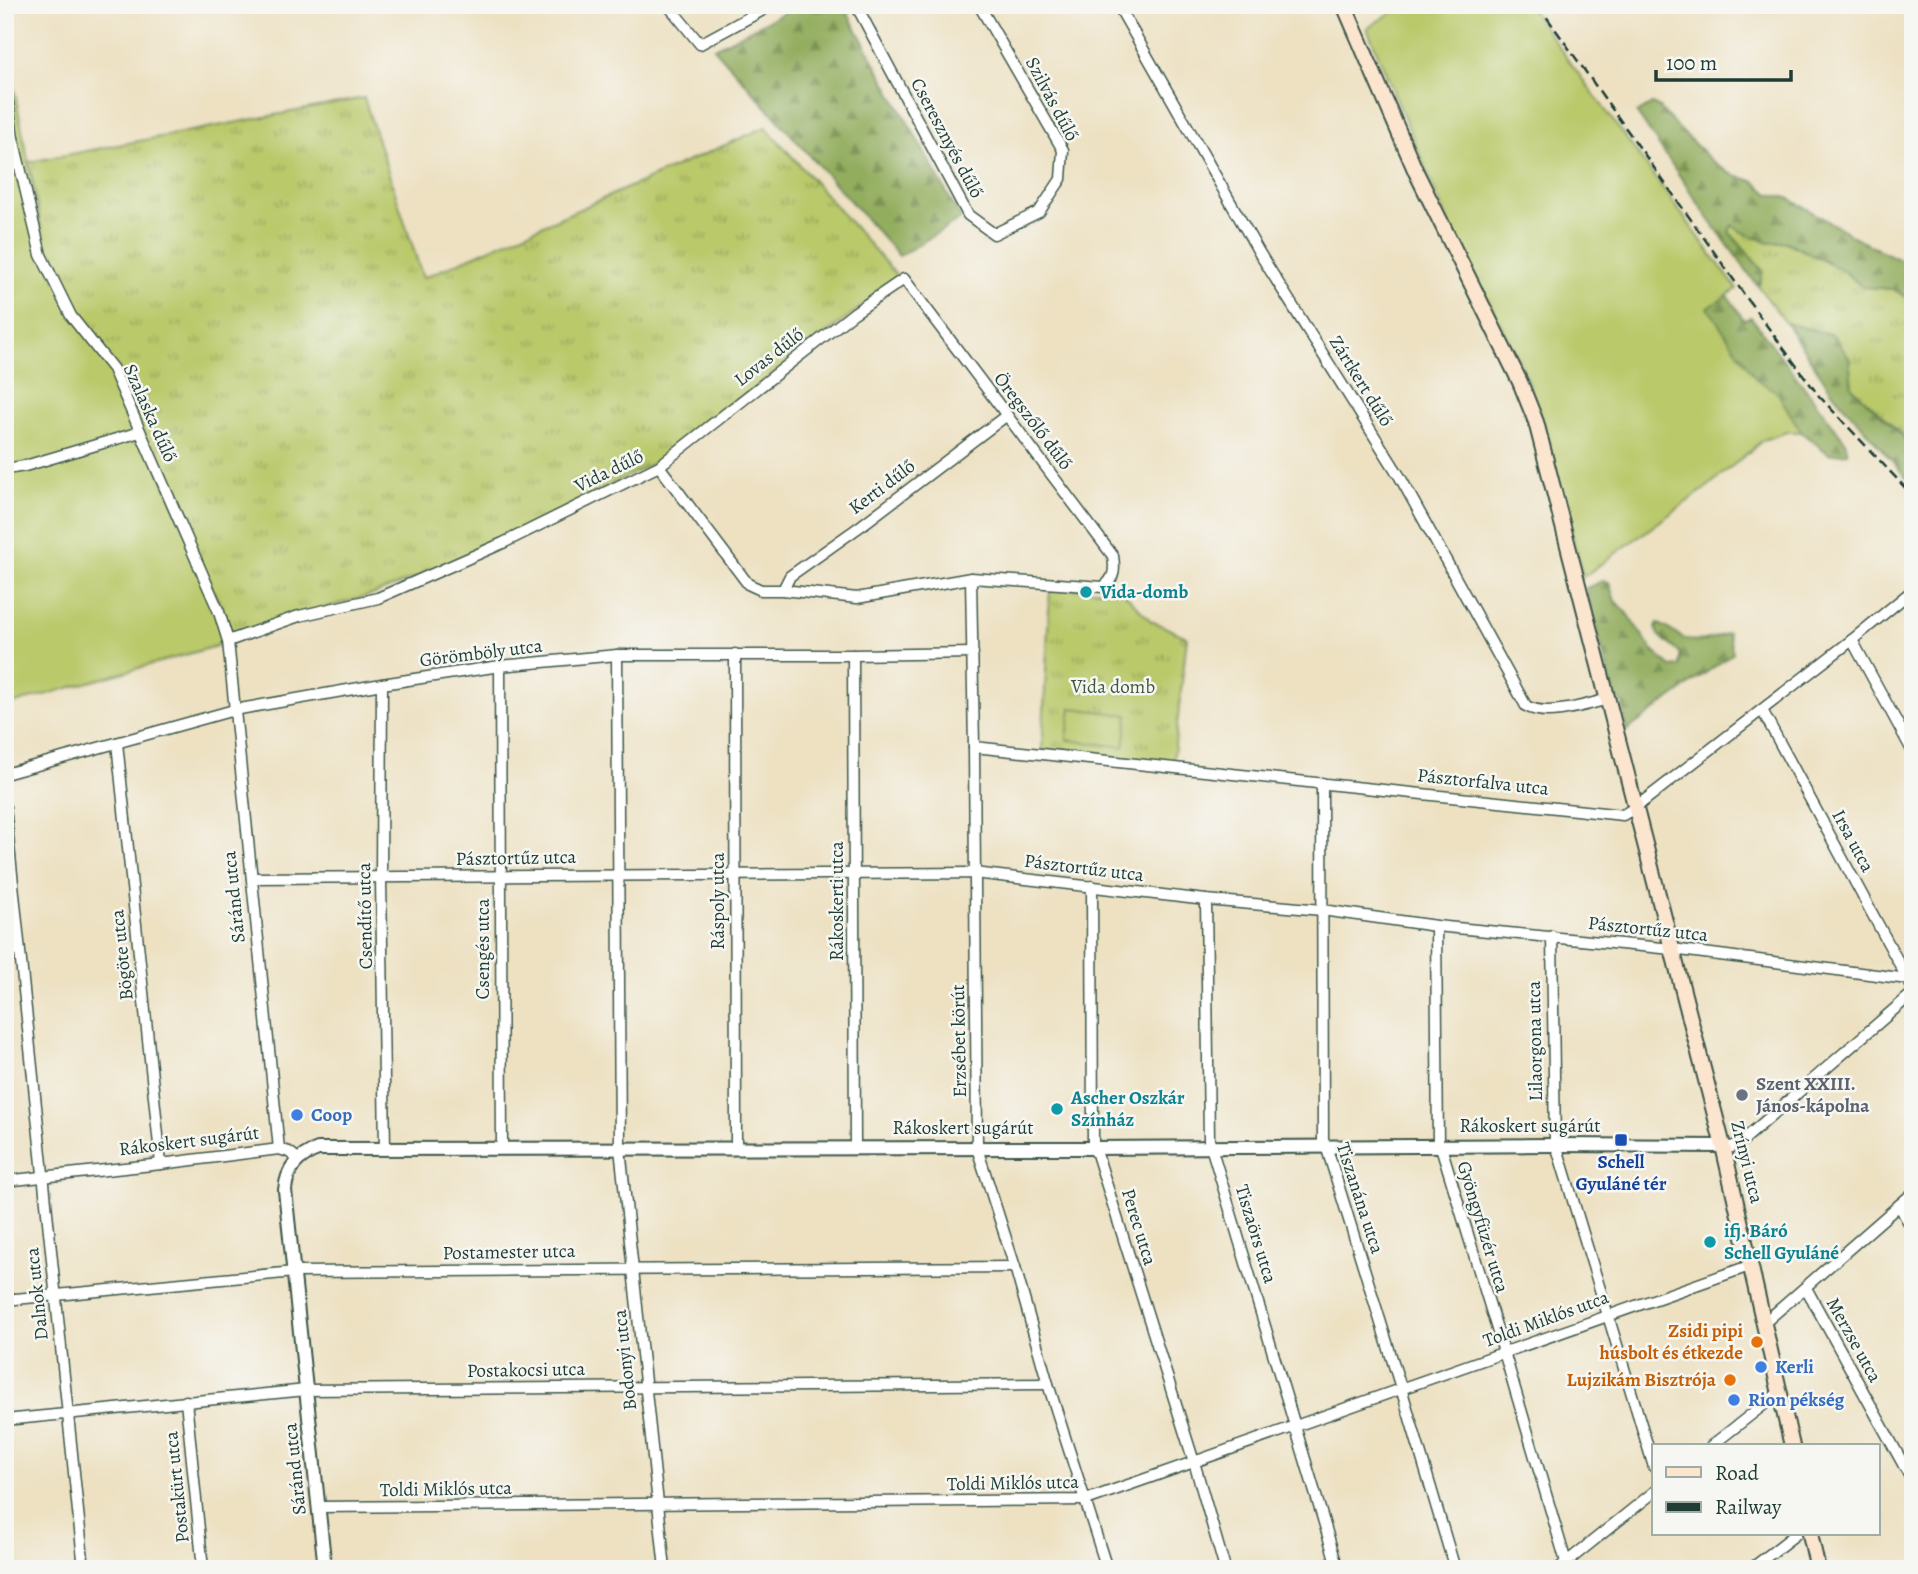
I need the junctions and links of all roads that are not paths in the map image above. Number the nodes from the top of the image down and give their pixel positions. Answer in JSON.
{"nodes":[{"id":1,"x":772,"y":5,"type":"edge"},
{"id":2,"x":856,"y":5,"type":"edge"},
{"id":3,"x":979,"y":5,"type":"edge"},
{"id":4,"x":1118,"y":5,"type":"edge"},
{"id":5,"x":1344,"y":5,"type":"edge"},
{"id":6,"x":672,"y":7,"type":"edge"},
{"id":7,"x":5,"y":83,"type":"edge"},
{"id":8,"x":1040,"y":212,"type":"joint"},
{"id":9,"x":904,"y":279,"type":"joint"},
{"id":10,"x":1007,"y":415,"type":"junction"},
{"id":11,"x":140,"y":432,"type":"junction"},
{"id":12,"x":659,"y":466,"type":"junction"},
{"id":13,"x":5,"y":469,"type":"edge"},
{"id":14,"x":971,"y":578,"type":"junction"},
{"id":15,"x":1103,"y":587,"type":"joint"},
{"id":16,"x":783,"y":590,"type":"junction"},
{"id":17,"x":1913,"y":590,"type":"edge"},
{"id":18,"x":1852,"y":640,"type":"junction"},
{"id":19,"x":228,"y":641,"type":"junction"},
{"id":20,"x":972,"y":653,"type":"junction"},
{"id":21,"x":735,"y":654,"type":"junction"},
{"id":22,"x":617,"y":655,"type":"junction"},
{"id":23,"x":853,"y":655,"type":"junction"},
{"id":24,"x":500,"y":666,"type":"junction"},
{"id":25,"x":382,"y":684,"type":"junction"},
{"id":26,"x":1608,"y":699,"type":"junction"},
{"id":27,"x":234,"y":710,"type":"junction"},
{"id":28,"x":1762,"y":710,"type":"junction"},
{"id":29,"x":117,"y":743,"type":"junction"},
{"id":30,"x":974,"y":747,"type":"junction"},
{"id":31,"x":1913,"y":752,"type":"edge"},
{"id":32,"x":5,"y":774,"type":"edge"},
{"id":33,"x":1322,"y":783,"type":"junction"},
{"id":34,"x":5,"y":807,"type":"edge"},
{"id":35,"x":1636,"y":807,"type":"junction"},
{"id":36,"x":854,"y":873,"type":"junction"},
{"id":37,"x":974,"y":873,"type":"junction"},
{"id":38,"x":619,"y":874,"type":"junction"},
{"id":39,"x":736,"y":874,"type":"junction"},
{"id":40,"x":500,"y":875,"type":"junction"},
{"id":41,"x":252,"y":878,"type":"junction"},
{"id":42,"x":382,"y":878,"type":"junction"},
{"id":43,"x":1092,"y":886,"type":"junction"},
{"id":44,"x":1206,"y":900,"type":"junction"},
{"id":45,"x":1322,"y":910,"type":"junction"},
{"id":46,"x":1436,"y":926,"type":"junction"},
{"id":47,"x":1552,"y":936,"type":"junction"},
{"id":48,"x":1672,"y":949,"type":"junction"},
{"id":49,"x":1911,"y":987,"type":"edge"},
{"id":50,"x":1555,"y":1145,"type":"junction"},
{"id":51,"x":1324,"y":1146,"type":"junction"},
{"id":52,"x":1438,"y":1146,"type":"junction"},
{"id":53,"x":1724,"y":1146,"type":"junction"},
{"id":54,"x":855,"y":1147,"type":"junction"},
{"id":55,"x":1211,"y":1147,"type":"junction"},
{"id":56,"x":502,"y":1148,"type":"junction"},
{"id":57,"x":620,"y":1148,"type":"junction"},
{"id":58,"x":736,"y":1148,"type":"junction"},
{"id":59,"x":977,"y":1148,"type":"junction"},
{"id":60,"x":1093,"y":1148,"type":"junction"},
{"id":61,"x":279,"y":1149,"type":"junction"},
{"id":62,"x":385,"y":1149,"type":"junction"},
{"id":63,"x":298,"y":1159,"type":"junction"},
{"id":64,"x":161,"y":1164,"type":"junction"},
{"id":65,"x":43,"y":1177,"type":"junction"},
{"id":66,"x":5,"y":1181,"type":"edge"},
{"id":67,"x":1913,"y":1193,"type":"edge"},
{"id":68,"x":1899,"y":1205,"type":"junction"},
{"id":69,"x":1913,"y":1230,"type":"edge"},
{"id":70,"x":1752,"y":1265,"type":"junction"},
{"id":71,"x":1015,"y":1267,"type":"junction"},
{"id":72,"x":633,"y":1269,"type":"junction"},
{"id":73,"x":294,"y":1272,"type":"junction"},
{"id":74,"x":1806,"y":1288,"type":"junction"},
{"id":75,"x":55,"y":1294,"type":"junction"},
{"id":76,"x":5,"y":1300,"type":"edge"},
{"id":77,"x":1607,"y":1315,"type":"junction"},
{"id":78,"x":1765,"y":1323,"type":"junction"},
{"id":79,"x":1504,"y":1352,"type":"junction"},
{"id":80,"x":1048,"y":1384,"type":"junction"},
{"id":81,"x":646,"y":1386,"type":"junction"},
{"id":82,"x":1401,"y":1388,"type":"junction"},
{"id":83,"x":306,"y":1390,"type":"junction"},
{"id":84,"x":1780,"y":1392,"type":"junction"},
{"id":85,"x":186,"y":1401,"type":"junction"},
{"id":86,"x":68,"y":1413,"type":"junction"},
{"id":87,"x":5,"y":1420,"type":"edge"},
{"id":88,"x":1296,"y":1427,"type":"junction"},
{"id":89,"x":1714,"y":1444,"type":"edge"},
{"id":90,"x":1792,"y":1444,"type":"edge"},
{"id":91,"x":1652,"y":1461,"type":"edge"},
{"id":92,"x":1194,"y":1462,"type":"junction"},
{"id":93,"x":1913,"y":1482,"type":"edge"},
{"id":94,"x":1652,"y":1494,"type":"edge"},
{"id":95,"x":1086,"y":1500,"type":"junction"},
{"id":96,"x":658,"y":1504,"type":"junction"},
{"id":97,"x":318,"y":1507,"type":"junction"},
{"id":98,"x":1793,"y":1536,"type":"edge"},
{"id":99,"x":1810,"y":1536,"type":"edge"},
{"id":100,"x":1565,"y":1567,"type":"edge"},
{"id":101,"x":84,"y":1569,"type":"edge"},
{"id":102,"x":203,"y":1569,"type":"edge"},
{"id":103,"x":325,"y":1569,"type":"edge"},
{"id":104,"x":664,"y":1569,"type":"edge"},
{"id":105,"x":1107,"y":1569,"type":"edge"},
{"id":106,"x":1225,"y":1569,"type":"edge"},
{"id":107,"x":1338,"y":1569,"type":"edge"},
{"id":108,"x":1455,"y":1569,"type":"edge"},
{"id":109,"x":1751,"y":1569,"type":"edge"},
{"id":110,"x":1818,"y":1569,"type":"edge"}],
"edges":[{"from":1,"to":6,"type":"street"},
{"from":2,"to":8,"type":"street","name":"Cseresznyés dűlő"},
{"from":3,"to":8,"type":"street","name":"Szilvás dűlő"},
{"from":4,"to":26,"type":"street","name":"Zártkert dűlő"},
{"from":5,"to":26,"type":"main road","name":"Zrínyi utca"},
{"from":7,"to":11,"type":"street","name":"Szalaska dűlő"},
{"from":9,"to":10,"type":"street","name":"Öregszőlő dűlő"},
{"from":9,"to":12,"type":"street","name":"Lovas dűlő"},
{"from":10,"to":15,"type":"street","name":"Öregszőlő dűlő"},
{"from":10,"to":16,"type":"street","name":"Kerti dűlő"},
{"from":11,"to":13,"type":"street"},
{"from":11,"to":19,"type":"street","name":"Szalaska dűlő"},
{"from":12,"to":16,"type":"street","name":"Vida dűlő"},
{"from":12,"to":19,"type":"street","name":"Vida dűlő"},
{"from":14,"to":15,"type":"street","name":"Vida dűlő"},
{"from":14,"to":16,"type":"street","name":"Vida dűlő"},
{"from":14,"to":20,"type":"street","name":"Erzsébet körút"},
{"from":17,"to":18,"type":"street","name":"Pásztorfalva utca"},
{"from":18,"to":28,"type":"street","name":"Pásztorfalva utca"},
{"from":18,"to":31,"type":"street"},
{"from":19,"to":27,"type":"street","name":"Sáránd utca"},
{"from":20,"to":23,"type":"street","name":"Görömböly utca"},
{"from":20,"to":30,"type":"street","name":"Erzsébet körút"},
{"from":21,"to":22,"type":"street","name":"Görömböly utca"},
{"from":21,"to":23,"type":"street","name":"Görömböly utca"},
{"from":21,"to":39,"type":"street","name":"Ráspoly utca"},
{"from":22,"to":24,"type":"street","name":"Görömböly utca"},
{"from":22,"to":38,"type":"street","name":"Bodonyi utca"},
{"from":23,"to":36,"type":"street","name":"Rákoskerti utca"},
{"from":24,"to":25,"type":"street","name":"Görömböly utca"},
{"from":24,"to":40,"type":"street","name":"Csengés utca"},
{"from":25,"to":27,"type":"street","name":"Görömböly utca"},
{"from":25,"to":42,"type":"street","name":"Csendítő utca"},
{"from":26,"to":35,"type":"main road","name":"Zrínyi utca"},
{"from":27,"to":29,"type":"street","name":"Görömböly utca"},
{"from":27,"to":41,"type":"street","name":"Sáránd utca"},
{"from":28,"to":35,"type":"street","name":"Pásztorfalva utca"},
{"from":28,"to":49,"type":"street","name":"Irsa utca"},
{"from":29,"to":32,"type":"street","name":"Görömböly utca"},
{"from":29,"to":64,"type":"street","name":"Bögöte utca"},
{"from":30,"to":33,"type":"street","name":"Pásztorfalva utca"},
{"from":30,"to":37,"type":"street","name":"Erzsébet körút"},
{"from":33,"to":35,"type":"street","name":"Pásztorfalva utca"},
{"from":33,"to":45,"type":"street","name":"Tiszanána utca"},
{"from":34,"to":65,"type":"street","name":"Dalnok utca"},
{"from":35,"to":48,"type":"main road","name":"Zrínyi utca"},
{"from":36,"to":37,"type":"street","name":"Pásztortűz utca"},
{"from":36,"to":39,"type":"street","name":"Pásztortűz utca"},
{"from":36,"to":54,"type":"street","name":"Rákoskerti utca"},
{"from":37,"to":43,"type":"street","name":"Pásztortűz utca"},
{"from":37,"to":59,"type":"street","name":"Erzsébet körút"},
{"from":38,"to":39,"type":"street","name":"Pásztortűz utca"},
{"from":38,"to":40,"type":"street","name":"Pásztortűz utca"},
{"from":38,"to":57,"type":"street","name":"Bodonyi utca"},
{"from":39,"to":58,"type":"street","name":"Ráspoly utca"},
{"from":40,"to":42,"type":"street","name":"Pásztortűz utca"},
{"from":40,"to":56,"type":"street","name":"Csengés utca"},
{"from":41,"to":42,"type":"street","name":"Pásztortűz utca"},
{"from":41,"to":61,"type":"street","name":"Sáránd utca"},
{"from":42,"to":62,"type":"street","name":"Csendítő utca"},
{"from":43,"to":44,"type":"street","name":"Pásztortűz utca"},
{"from":43,"to":60,"type":"street","name":"Perec utca"},
{"from":44,"to":45,"type":"street","name":"Pásztortűz utca"},
{"from":44,"to":55,"type":"street","name":"Tiszaörs utca"},
{"from":45,"to":46,"type":"street","name":"Pásztortűz utca"},
{"from":45,"to":51,"type":"street","name":"Tiszanána utca"},
{"from":46,"to":47,"type":"street","name":"Pásztortűz utca"},
{"from":46,"to":52,"type":"street","name":"Gyöngyfüzér utca"},
{"from":47,"to":48,"type":"street","name":"Pásztortűz utca"},
{"from":47,"to":50,"type":"street","name":"Lilaorgona utca"},
{"from":48,"to":49,"type":"street","name":"Pásztortűz utca"},
{"from":48,"to":53,"type":"main road","name":"Zrínyi utca"},
{"from":49,"to":53,"type":"street","name":"Rákoskert sugárút"},
{"from":50,"to":52,"type":"street","name":"Rákoskert sugárút"},
{"from":50,"to":53,"type":"street","name":"Rákoskert sugárút"},
{"from":50,"to":77,"type":"street","name":"Lilaorgona utca"},
{"from":51,"to":52,"type":"street","name":"Rákoskert sugárút"},
{"from":51,"to":55,"type":"street","name":"Rákoskert sugárút"},
{"from":51,"to":82,"type":"street","name":"Tiszanána utca"},
{"from":52,"to":79,"type":"street","name":"Gyöngyfüzér utca"},
{"from":53,"to":70,"type":"main road","name":"Zrínyi utca"},
{"from":54,"to":58,"type":"street","name":"Rákoskert sugárút"},
{"from":54,"to":59,"type":"street","name":"Rákoskert sugárút"},
{"from":55,"to":60,"type":"street","name":"Rákoskert sugárút"},
{"from":55,"to":88,"type":"street","name":"Tiszaörs utca"},
{"from":56,"to":57,"type":"street","name":"Rákoskert sugárút"},
{"from":56,"to":62,"type":"street","name":"Rákoskert sugárút"},
{"from":57,"to":58,"type":"street","name":"Rákoskert sugárút"},
{"from":57,"to":72,"type":"street","name":"Bodonyi utca"},
{"from":59,"to":60,"type":"street","name":"Rákoskert sugárút"},
{"from":59,"to":71,"type":"street","name":"Erzsébet körút"},
{"from":60,"to":92,"type":"street","name":"Perec utca"},
{"from":61,"to":63,"type":"street","name":"Rákoskert sugárút"},
{"from":61,"to":64,"type":"street","name":"Rákoskert sugárút"},
{"from":62,"to":63,"type":"street","name":"Rákoskert sugárút"},
{"from":63,"to":73,"type":"street","name":"Sáránd utca"},
{"from":64,"to":65,"type":"street","name":"Rákoskert sugárút"},
{"from":65,"to":66,"type":"street","name":"Rákoskert sugárút"},
{"from":65,"to":75,"type":"street","name":"Dalnok utca"},
{"from":67,"to":68,"type":"street"},
{"from":68,"to":69,"type":"street"},
{"from":68,"to":74,"type":"street"},
{"from":70,"to":77,"type":"street","name":"Toldi Miklós utca"},
{"from":70,"to":78,"type":"main road","name":"Zrínyi utca"},
{"from":71,"to":72,"type":"street","name":"Postamester utca"},
{"from":71,"to":80,"type":"street","name":"Erzsébet körút"},
{"from":72,"to":73,"type":"street","name":"Postamester utca"},
{"from":72,"to":81,"type":"street","name":"Bodonyi utca"},
{"from":73,"to":75,"type":"street","name":"Postamester utca"},
{"from":73,"to":83,"type":"street","name":"Sáránd utca"},
{"from":74,"to":78,"type":"street"},
{"from":74,"to":93,"type":"street","name":"Merzse utca"},
{"from":75,"to":76,"type":"street","name":"Postamester utca"},
{"from":75,"to":86,"type":"street","name":"Dalnok utca"},
{"from":77,"to":79,"type":"street","name":"Toldi Miklós utca"},
{"from":77,"to":91,"type":"street","name":"Lilaorgona utca"},
{"from":78,"to":84,"type":"main road","name":"Zrínyi utca"},
{"from":79,"to":82,"type":"street","name":"Toldi Miklós utca"},
{"from":79,"to":100,"type":"street","name":"Gyöngyfüzér utca"},
{"from":80,"to":81,"type":"street","name":"Postakocsi utca"},
{"from":80,"to":95,"type":"street","name":"Erzsébet körút"},
{"from":81,"to":83,"type":"street","name":"Postakocsi utca"},
{"from":81,"to":96,"type":"street","name":"Bodonyi utca"},
{"from":82,"to":88,"type":"street","name":"Toldi Miklós utca"},
{"from":82,"to":108,"type":"street","name":"Tiszanána utca"},
{"from":83,"to":85,"type":"street","name":"Postakocsi utca"},
{"from":83,"to":97,"type":"street","name":"Sáránd utca"},
{"from":84,"to":89,"type":"street"},
{"from":84,"to":90,"type":"main road","name":"Zrínyi utca"},
{"from":85,"to":86,"type":"street","name":"Postakocsi utca"},
{"from":85,"to":102,"type":"street","name":"Postakürt utca"},
{"from":86,"to":87,"type":"street","name":"Postakocsi utca"},
{"from":86,"to":101,"type":"street","name":"Dalnok utca"},
{"from":88,"to":92,"type":"street","name":"Toldi Miklós utca"},
{"from":88,"to":107,"type":"street","name":"Tiszaörs utca"},
{"from":92,"to":95,"type":"street","name":"Toldi Miklós utca"},
{"from":92,"to":106,"type":"street","name":"Perec utca"},
{"from":94,"to":100,"type":"street"},
{"from":95,"to":96,"type":"street","name":"Toldi Miklós utca"},
{"from":95,"to":105,"type":"street","name":"Erzsébet körút"},
{"from":96,"to":97,"type":"street","name":"Toldi Miklós utca"},
{"from":96,"to":104,"type":"street","name":"Bodonyi utca"},
{"from":97,"to":103,"type":"street","name":"Sáránd utca"},
{"from":98,"to":109,"type":"street"},
{"from":99,"to":110,"type":"main road"}]}
